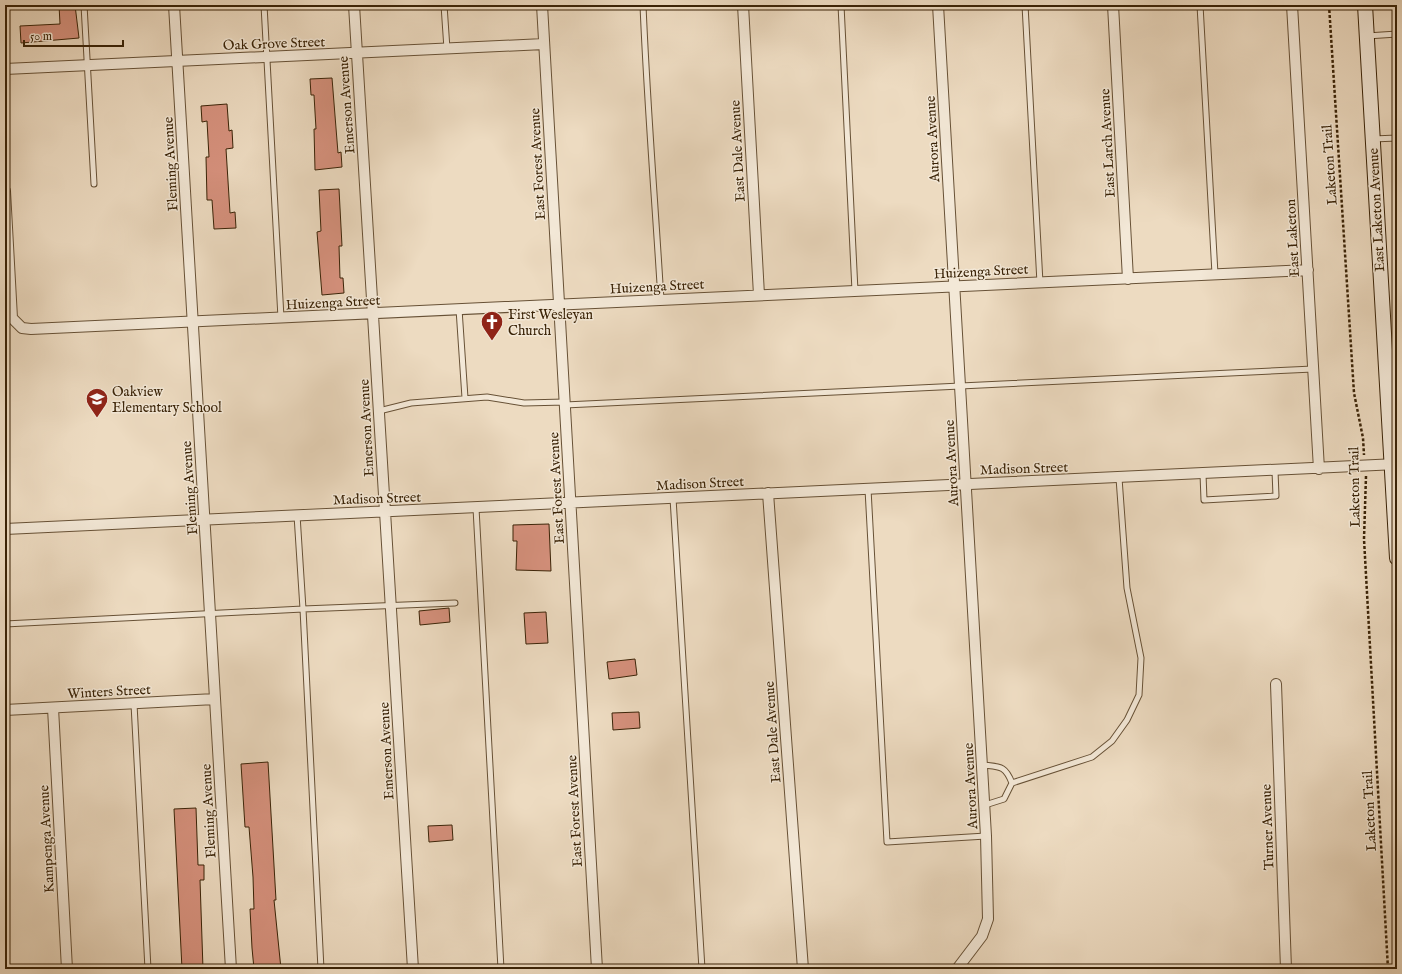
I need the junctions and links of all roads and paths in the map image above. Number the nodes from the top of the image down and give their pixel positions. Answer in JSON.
{"nodes":[{"id":1,"x":84,"y":5,"type":"edge"},
{"id":2,"x":174,"y":5,"type":"edge"},
{"id":3,"x":264,"y":5,"type":"edge"},
{"id":4,"x":354,"y":5,"type":"edge"},
{"id":5,"x":444,"y":5,"type":"edge"},
{"id":6,"x":542,"y":5,"type":"edge"},
{"id":7,"x":643,"y":5,"type":"edge"},
{"id":8,"x":743,"y":5,"type":"edge"},
{"id":9,"x":841,"y":5,"type":"edge"},
{"id":10,"x":938,"y":5,"type":"edge"},
{"id":11,"x":1025,"y":5,"type":"edge"},
{"id":12,"x":1113,"y":5,"type":"edge"},
{"id":13,"x":1200,"y":5,"type":"edge"},
{"id":14,"x":1292,"y":5,"type":"edge"},
{"id":15,"x":1329,"y":5,"type":"edge"},
{"id":16,"x":1365,"y":5,"type":"edge"},
{"id":17,"x":1397,"y":34,"type":"edge"},
{"id":18,"x":1366,"y":36,"type":"junction"},
{"id":19,"x":544,"y":44,"type":"junction"},
{"id":20,"x":447,"y":49,"type":"junction"},
{"id":21,"x":357,"y":54,"type":"junction"},
{"id":22,"x":266,"y":58,"type":"junction"},
{"id":23,"x":178,"y":61,"type":"junction"},
{"id":24,"x":88,"y":65,"type":"junction"},
{"id":25,"x":5,"y":69,"type":"edge"},
{"id":26,"x":1397,"y":138,"type":"edge"},
{"id":27,"x":1372,"y":140,"type":"junction"},
{"id":28,"x":94,"y":184,"type":"dead end"},
{"id":29,"x":5,"y":191,"type":"edge"},
{"id":30,"x":1308,"y":270,"type":"junction"},
{"id":31,"x":1215,"y":274,"type":"junction"},
{"id":32,"x":1128,"y":278,"type":"junction"},
{"id":33,"x":1040,"y":282,"type":"junction"},
{"id":34,"x":954,"y":286,"type":"junction"},
{"id":35,"x":854,"y":291,"type":"junction"},
{"id":36,"x":759,"y":295,"type":"junction"},
{"id":37,"x":661,"y":300,"type":"junction"},
{"id":38,"x":559,"y":304,"type":"junction"},
{"id":39,"x":459,"y":309,"type":"junction"},
{"id":40,"x":374,"y":314,"type":"junction"},
{"id":41,"x":281,"y":318,"type":"junction"},
{"id":42,"x":193,"y":323,"type":"junction"},
{"id":43,"x":1313,"y":369,"type":"junction"},
{"id":44,"x":960,"y":385,"type":"junction"},
{"id":45,"x":465,"y":398,"type":"junction"},
{"id":46,"x":565,"y":404,"type":"junction"},
{"id":47,"x":379,"y":411,"type":"junction"},
{"id":48,"x":1394,"y":465,"type":"edge"},
{"id":49,"x":1365,"y":466,"type":"junction"},
{"id":50,"x":1319,"y":469,"type":"junction"},
{"id":51,"x":1275,"y":471,"type":"junction"},
{"id":52,"x":1203,"y":474,"type":"junction"},
{"id":53,"x":1119,"y":478,"type":"junction"},
{"id":54,"x":966,"y":485,"type":"junction"},
{"id":55,"x":868,"y":489,"type":"junction"},
{"id":56,"x":768,"y":494,"type":"junction"},
{"id":57,"x":673,"y":498,"type":"junction"},
{"id":58,"x":571,"y":503,"type":"junction"},
{"id":59,"x":476,"y":508,"type":"junction"},
{"id":60,"x":385,"y":512,"type":"junction"},
{"id":61,"x":297,"y":515,"type":"junction"},
{"id":62,"x":205,"y":520,"type":"junction"},
{"id":63,"x":5,"y":529,"type":"edge"},
{"id":64,"x":1397,"y":558,"type":"edge"},
{"id":65,"x":455,"y":603,"type":"dead end"},
{"id":66,"x":392,"y":605,"type":"junction"},
{"id":67,"x":302,"y":609,"type":"junction"},
{"id":68,"x":210,"y":614,"type":"junction"},
{"id":69,"x":5,"y":624,"type":"edge"},
{"id":70,"x":1276,"y":684,"type":"dead end"},
{"id":71,"x":215,"y":699,"type":"junction"},
{"id":72,"x":134,"y":704,"type":"junction"},
{"id":73,"x":53,"y":708,"type":"junction"},
{"id":74,"x":5,"y":710,"type":"edge"},
{"id":75,"x":982,"y":765,"type":"junction"},
{"id":76,"x":1012,"y":782,"type":"junction"},
{"id":77,"x":985,"y":805,"type":"junction"},
{"id":78,"x":986,"y":836,"type":"junction"},
{"id":79,"x":67,"y":969,"type":"edge"},
{"id":80,"x":148,"y":969,"type":"edge"},
{"id":81,"x":231,"y":969,"type":"edge"},
{"id":82,"x":321,"y":969,"type":"edge"},
{"id":83,"x":413,"y":969,"type":"edge"},
{"id":84,"x":501,"y":969,"type":"edge"},
{"id":85,"x":597,"y":969,"type":"edge"},
{"id":86,"x":702,"y":969,"type":"edge"},
{"id":87,"x":803,"y":969,"type":"edge"},
{"id":88,"x":957,"y":969,"type":"edge"},
{"id":89,"x":1286,"y":969,"type":"edge"},
{"id":90,"x":1388,"y":969,"type":"edge"}],
"edges":[{"from":1,"to":24,"type":"lane"},
{"from":2,"to":23,"type":"street","name":"Fleming Avenue"},
{"from":3,"to":22,"type":"lane"},
{"from":4,"to":21,"type":"street","name":"Emerson Avenue"},
{"from":5,"to":20,"type":"lane"},
{"from":6,"to":19,"type":"street","name":"East Forest Avenue"},
{"from":7,"to":37,"type":"lane"},
{"from":8,"to":36,"type":"street","name":"East Dale Avenue"},
{"from":9,"to":35,"type":"lane"},
{"from":10,"to":34,"type":"street","name":"Aurora Avenue"},
{"from":11,"to":33,"type":"lane"},
{"from":12,"to":32,"type":"street","name":"East Larch Avenue"},
{"from":13,"to":31,"type":"lane"},
{"from":14,"to":30,"type":"street","name":"East Laketon"},
{"from":15,"to":49,"type":"path","name":"Laketon Trail"},
{"from":16,"to":18,"type":"main road","name":"East Laketon Avenue"},
{"from":17,"to":18,"type":"lane"},
{"from":18,"to":27,"type":"main road","name":"East Laketon Avenue"},
{"from":19,"to":20,"type":"street","name":"Oak Grove Street"},
{"from":19,"to":38,"type":"street","name":"East Forest Avenue"},
{"from":20,"to":21,"type":"street","name":"Oak Grove Street"},
{"from":21,"to":22,"type":"street","name":"Oak Grove Street"},
{"from":21,"to":40,"type":"street","name":"Emerson Avenue"},
{"from":22,"to":23,"type":"street","name":"Oak Grove Street"},
{"from":22,"to":41,"type":"lane"},
{"from":23,"to":24,"type":"street","name":"Oak Grove Street"},
{"from":23,"to":42,"type":"street","name":"Fleming Avenue"},
{"from":24,"to":25,"type":"street","name":"Oak Grove Street"},
{"from":24,"to":28,"type":"lane"},
{"from":26,"to":27,"type":"lane"},
{"from":27,"to":48,"type":"main road","name":"East Laketon Avenue"},
{"from":29,"to":42,"type":"street","name":"Huizenga Street"},
{"from":30,"to":31,"type":"street","name":"Huizenga Street"},
{"from":30,"to":43,"type":"street","name":"East Laketon"},
{"from":31,"to":32,"type":"street","name":"Huizenga Street"},
{"from":32,"to":33,"type":"street","name":"Huizenga Street"},
{"from":33,"to":34,"type":"street","name":"Huizenga Street"},
{"from":34,"to":35,"type":"street","name":"Huizenga Street"},
{"from":34,"to":44,"type":"street","name":"Aurora Avenue"},
{"from":35,"to":36,"type":"street","name":"Huizenga Street"},
{"from":36,"to":37,"type":"street","name":"Huizenga Street"},
{"from":37,"to":38,"type":"street","name":"Huizenga Street"},
{"from":38,"to":39,"type":"street","name":"Huizenga Street"},
{"from":38,"to":46,"type":"street","name":"East Forest Avenue"},
{"from":39,"to":40,"type":"street","name":"Huizenga Street"},
{"from":39,"to":45,"type":"lane"},
{"from":40,"to":41,"type":"street","name":"Huizenga Street"},
{"from":40,"to":47,"type":"street","name":"Emerson Avenue"},
{"from":41,"to":42,"type":"street","name":"Huizenga Street"},
{"from":42,"to":62,"type":"street","name":"Fleming Avenue"},
{"from":43,"to":44,"type":"lane"},
{"from":43,"to":50,"type":"street","name":"East Laketon"},
{"from":44,"to":46,"type":"lane"},
{"from":44,"to":54,"type":"street","name":"Aurora Avenue"},
{"from":45,"to":46,"type":"lane"},
{"from":45,"to":47,"type":"lane"},
{"from":46,"to":58,"type":"street","name":"East Forest Avenue"},
{"from":47,"to":60,"type":"street","name":"Emerson Avenue"},
{"from":48,"to":49,"type":"street","name":"Madison Street"},
{"from":48,"to":64,"type":"main road","name":"East Laketon Avenue"},
{"from":49,"to":50,"type":"street","name":"Madison Street"},
{"from":49,"to":90,"type":"path","name":"Laketon Trail"},
{"from":50,"to":51,"type":"street","name":"Madison Street"},
{"from":51,"to":52,"type":"street","name":"Madison Street"},
{"from":51,"to":52,"type":"lane"},
{"from":52,"to":53,"type":"street","name":"Madison Street"},
{"from":53,"to":54,"type":"street","name":"Madison Street"},
{"from":53,"to":76,"type":"lane"},
{"from":54,"to":55,"type":"street","name":"Madison Street"},
{"from":54,"to":75,"type":"street","name":"Aurora Avenue"},
{"from":55,"to":56,"type":"street","name":"Madison Street"},
{"from":55,"to":78,"type":"lane"},
{"from":56,"to":57,"type":"street","name":"Madison Street"},
{"from":56,"to":87,"type":"street","name":"East Dale Avenue"},
{"from":57,"to":58,"type":"street","name":"Madison Street"},
{"from":57,"to":86,"type":"lane"},
{"from":58,"to":59,"type":"street","name":"Madison Street"},
{"from":58,"to":85,"type":"street","name":"East Forest Avenue"},
{"from":59,"to":60,"type":"street","name":"Madison Street"},
{"from":59,"to":84,"type":"lane"},
{"from":60,"to":61,"type":"street","name":"Madison Street"},
{"from":60,"to":66,"type":"street","name":"Emerson Avenue"},
{"from":61,"to":62,"type":"street","name":"Madison Street"},
{"from":61,"to":67,"type":"lane"},
{"from":62,"to":63,"type":"street","name":"Madison Street"},
{"from":62,"to":68,"type":"street","name":"Fleming Avenue"},
{"from":65,"to":66,"type":"lane"},
{"from":66,"to":67,"type":"lane"},
{"from":66,"to":83,"type":"street","name":"Emerson Avenue"},
{"from":67,"to":68,"type":"lane"},
{"from":67,"to":82,"type":"lane"},
{"from":68,"to":69,"type":"lane"},
{"from":68,"to":71,"type":"street","name":"Fleming Avenue"},
{"from":70,"to":89,"type":"street","name":"Turner Avenue"},
{"from":71,"to":72,"type":"street","name":"Winters Street"},
{"from":71,"to":81,"type":"street","name":"Fleming Avenue"},
{"from":72,"to":73,"type":"street","name":"Winters Street"},
{"from":72,"to":80,"type":"lane"},
{"from":73,"to":74,"type":"street","name":"Winters Street"},
{"from":73,"to":79,"type":"street","name":"Kampenga Avenue"},
{"from":75,"to":76,"type":"lane"},
{"from":75,"to":77,"type":"street","name":"Aurora Avenue"},
{"from":76,"to":77,"type":"lane"},
{"from":77,"to":78,"type":"street","name":"Aurora Avenue"},
{"from":78,"to":88,"type":"street","name":"Aurora Avenue"}]}
